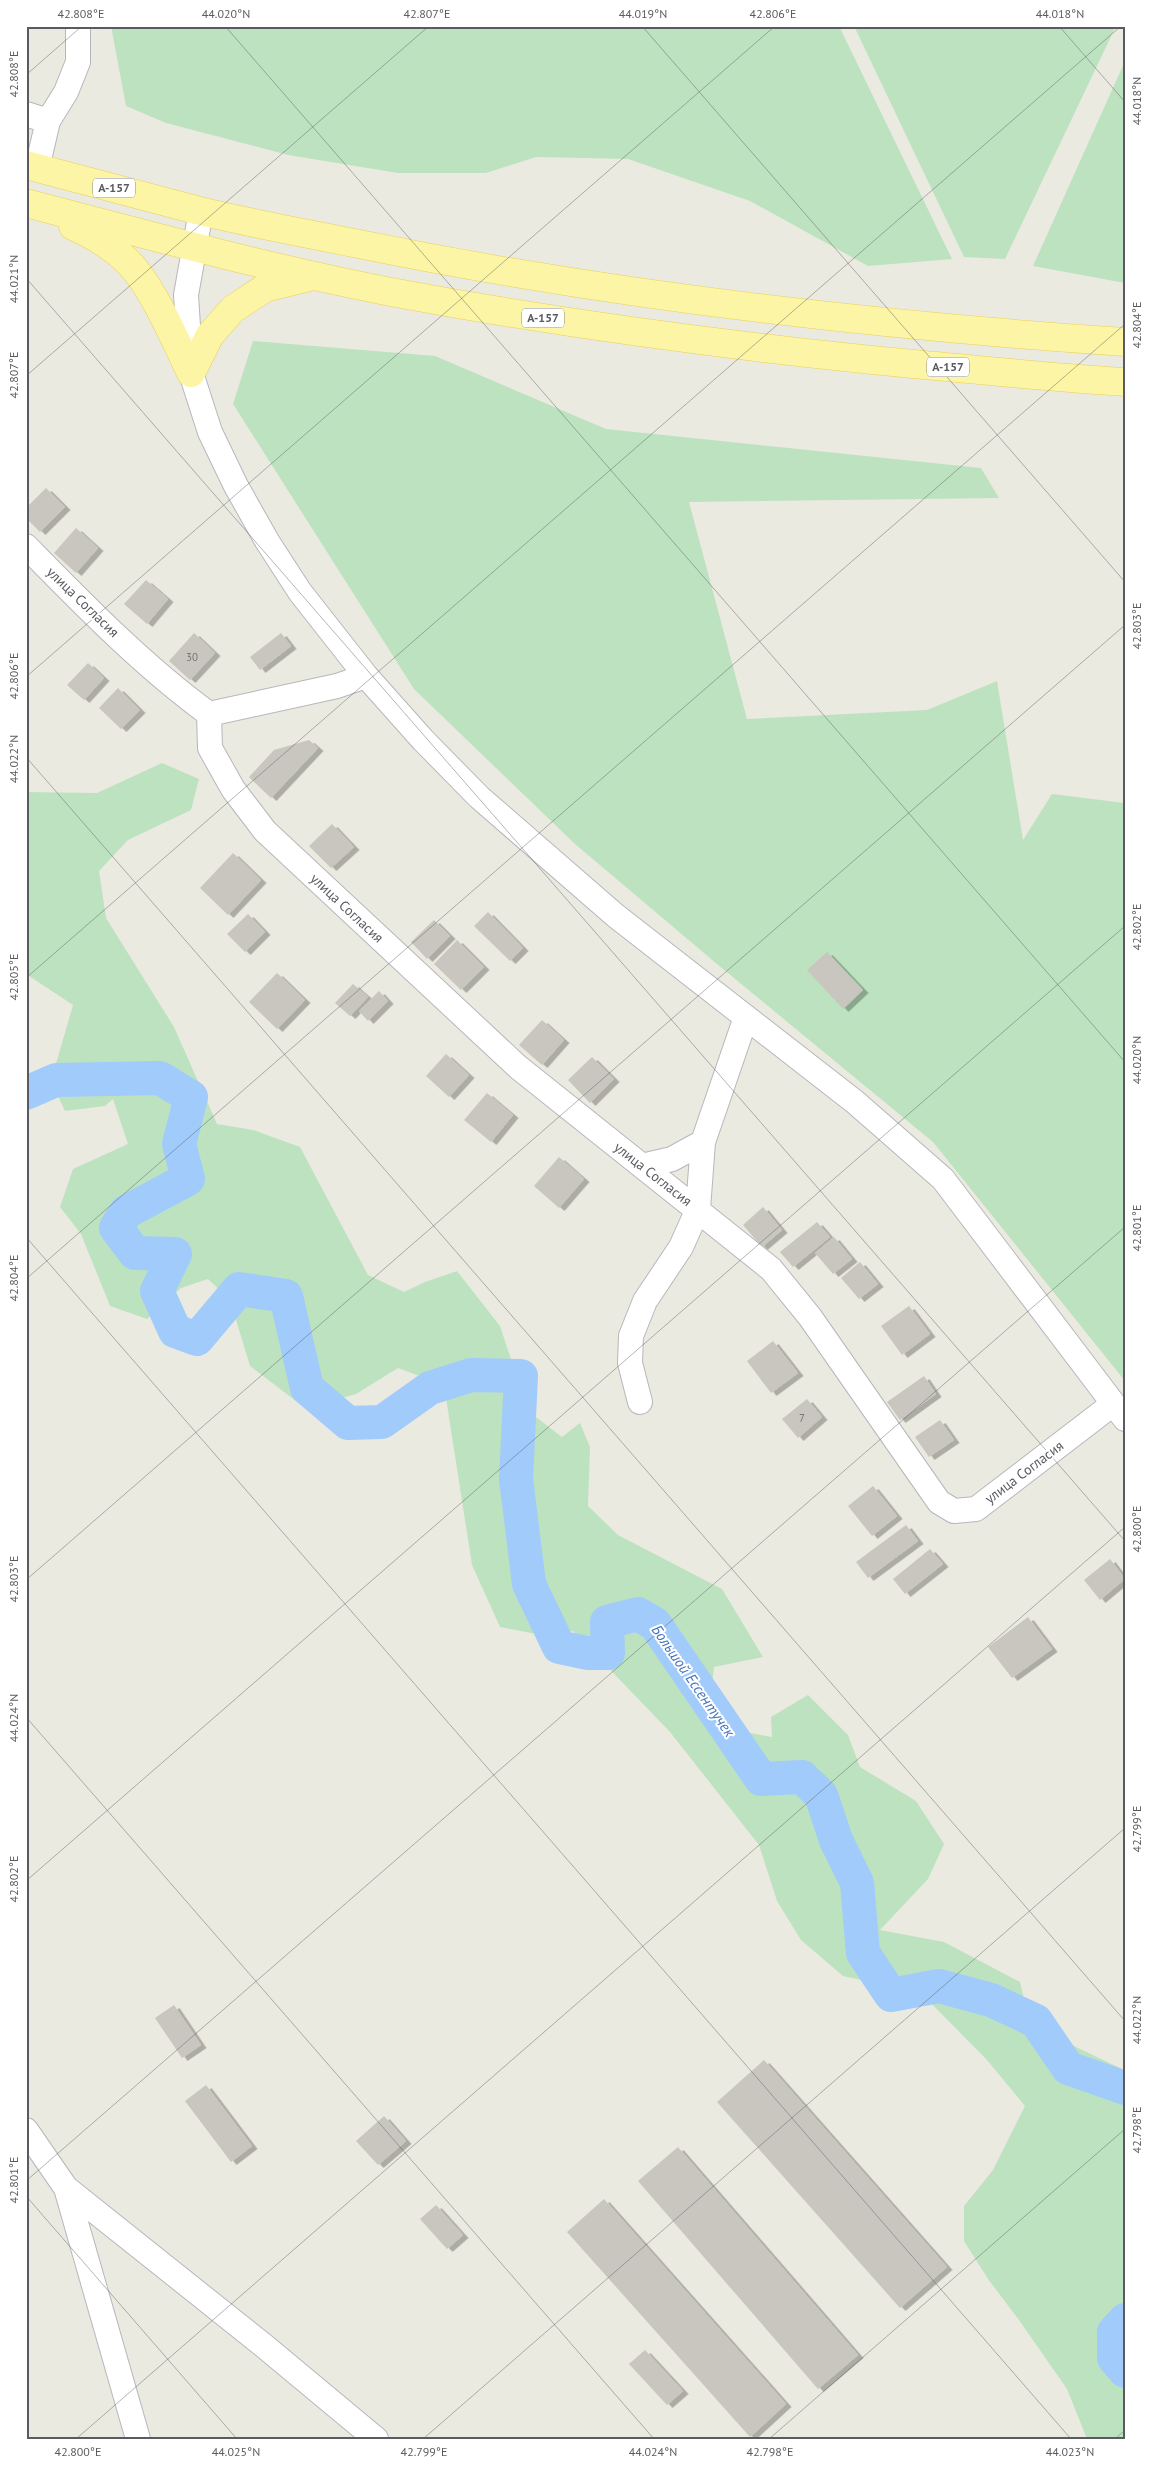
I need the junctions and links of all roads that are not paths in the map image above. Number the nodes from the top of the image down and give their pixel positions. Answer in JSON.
{"nodes":[{"id":1,"x":78,"y":26,"type":"edge"},
{"id":2,"x":37,"y":118,"type":"edge"},
{"id":3,"x":32,"y":166,"type":"edge"},
{"id":4,"x":26,"y":204,"type":"edge"},
{"id":5,"x":201,"y":211,"type":"junction"},
{"id":6,"x":194,"y":248,"type":"junction"},
{"id":7,"x":316,"y":276,"type":"junction"},
{"id":8,"x":1125,"y":342,"type":"edge"},
{"id":9,"x":192,"y":373,"type":"junction"},
{"id":10,"x":1125,"y":382,"type":"edge"},
{"id":11,"x":26,"y":546,"type":"edge"},
{"id":12,"x":366,"y":676,"type":"junction"},
{"id":13,"x":209,"y":714,"type":"junction"},
{"id":14,"x":746,"y":1017,"type":"junction"},
{"id":15,"x":703,"y":1142,"type":"junction"},
{"id":16,"x":642,"y":1166,"type":"junction"},
{"id":17,"x":698,"y":1210,"type":"junction"},
{"id":18,"x":640,"y":1402,"type":"dead end"},
{"id":19,"x":1119,"y":1411,"type":"edge"},
{"id":20,"x":26,"y":2130,"type":"edge"},
{"id":21,"x":66,"y":2188,"type":"junction"},
{"id":22,"x":138,"y":2439,"type":"edge"},
{"id":23,"x":376,"y":2439,"type":"edge"}],
"edges":[{"from":1,"to":2,"type":"street"},
{"from":2,"to":3,"type":"street"},
{"from":3,"to":5,"type":"main road","number":"А-157"},
{"from":4,"to":6,"type":"main road","number":"А-157"},
{"from":4,"to":9,"type":"main road"},
{"from":5,"to":6,"type":"street"},
{"from":5,"to":8,"type":"main road","number":"А-157"},
{"from":6,"to":7,"type":"main road","number":"А-157"},
{"from":6,"to":9,"type":"street"},
{"from":7,"to":9,"type":"main road"},
{"from":7,"to":10,"type":"main road","number":"А-157"},
{"from":9,"to":12,"type":"street"},
{"from":11,"to":13,"type":"street","name":"улица Согласия"},
{"from":12,"to":13,"type":"street"},
{"from":12,"to":14,"type":"street"},
{"from":13,"to":16,"type":"street","name":"улица Согласия"},
{"from":14,"to":15,"type":"street"},
{"from":14,"to":19,"type":"street"},
{"from":15,"to":16,"type":"street"},
{"from":15,"to":17,"type":"street"},
{"from":16,"to":17,"type":"street","name":"улица Согласия"},
{"from":17,"to":18,"type":"street"},
{"from":17,"to":19,"type":"street","name":"улица Согласия"},
{"from":20,"to":21,"type":"street"},
{"from":21,"to":22,"type":"street"},
{"from":21,"to":23,"type":"street"}]}
